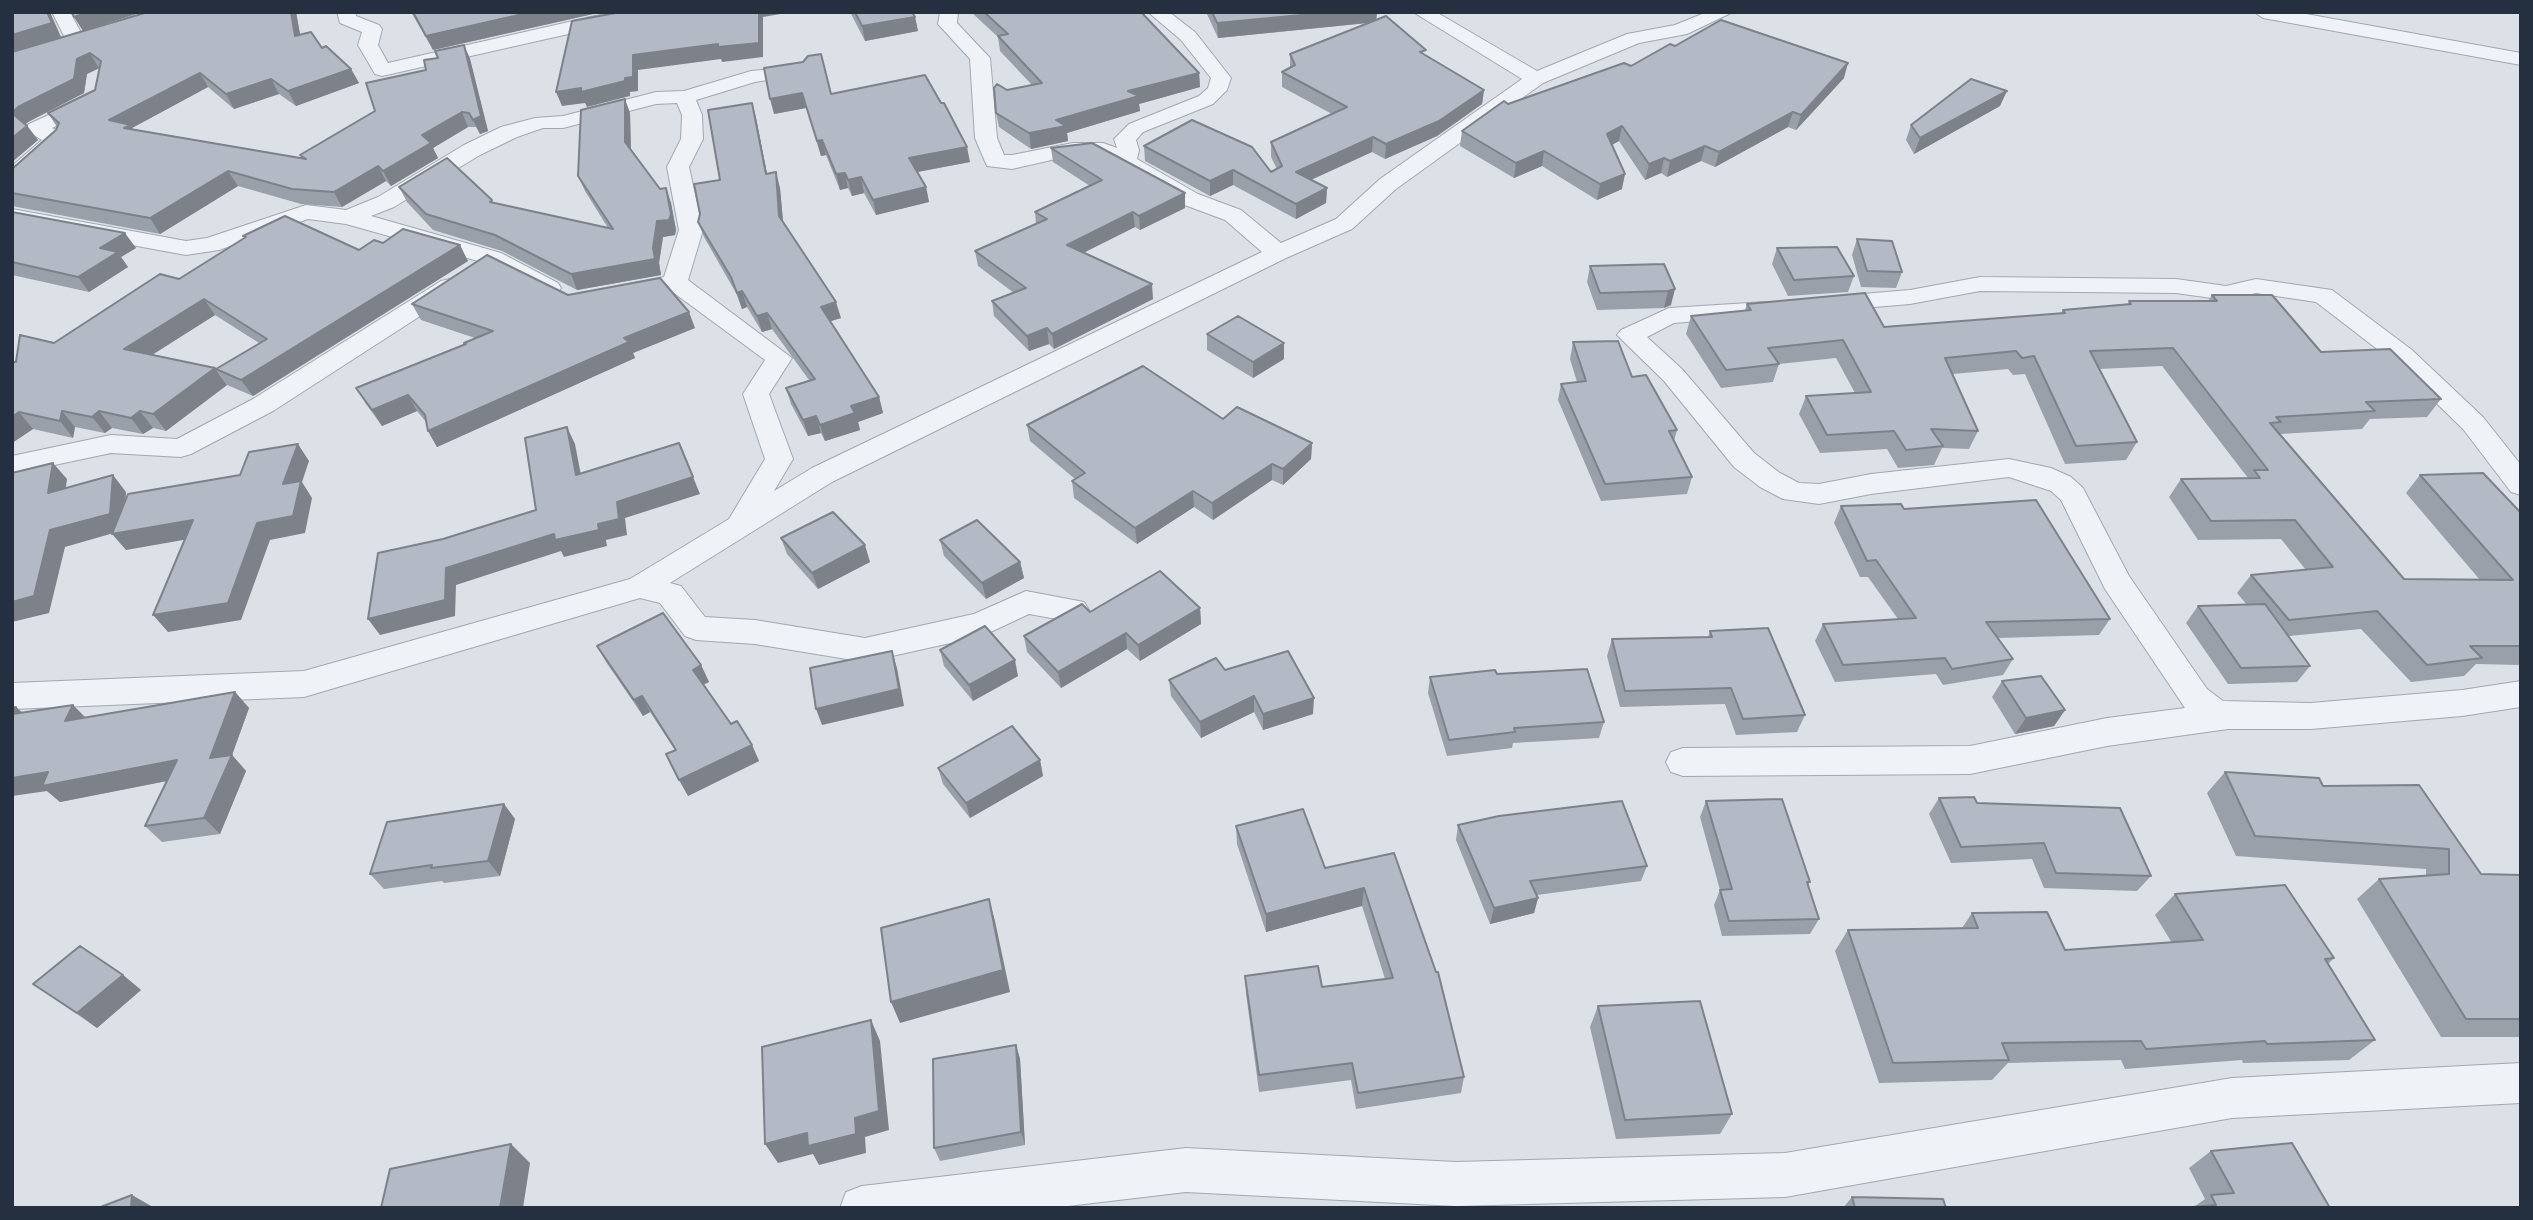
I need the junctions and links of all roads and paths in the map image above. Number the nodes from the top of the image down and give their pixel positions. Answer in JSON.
{"nodes":[{"id":1,"x":61,"y":12,"type":"edge"},
{"id":2,"x":346,"y":12,"type":"edge"},
{"id":3,"x":658,"y":12,"type":"edge"},
{"id":4,"x":950,"y":12,"type":"edge"},
{"id":5,"x":1157,"y":12,"type":"edge"},
{"id":6,"x":1422,"y":12,"type":"edge"},
{"id":7,"x":1724,"y":12,"type":"edge"},
{"id":8,"x":2263,"y":12,"type":"edge"},
{"id":9,"x":99,"y":35,"type":"edge"},
{"id":10,"x":76,"y":42,"type":"junction"},
{"id":11,"x":54,"y":48,"type":"edge"},
{"id":12,"x":2521,"y":59,"type":"edge"},
{"id":13,"x":799,"y":70,"type":"edge"},
{"id":14,"x":1536,"y":79,"type":"junction"},
{"id":15,"x":97,"y":88,"type":"edge"},
{"id":16,"x":684,"y":97,"type":"junction"},
{"id":17,"x":1125,"y":162,"type":"junction"},
{"id":18,"x":12,"y":178,"type":"edge"},
{"id":19,"x":12,"y":216,"type":"edge"},
{"id":20,"x":348,"y":217,"type":"junction"},
{"id":21,"x":1278,"y":253,"type":"junction"},
{"id":22,"x":493,"y":258,"type":"junction"},
{"id":23,"x":675,"y":282,"type":"junction"},
{"id":24,"x":599,"y":296,"type":"edge"},
{"id":25,"x":574,"y":301,"type":"edge"},
{"id":26,"x":779,"y":459,"type":"junction"},
{"id":27,"x":12,"y":465,"type":"edge"},
{"id":28,"x":822,"y":475,"type":"junction"},
{"id":29,"x":2521,"y":485,"type":"edge"},
{"id":30,"x":738,"y":524,"type":"junction"},
{"id":31,"x":640,"y":587,"type":"junction"},
{"id":32,"x":1073,"y":610,"type":"edge"},
{"id":33,"x":2521,"y":694,"type":"edge"},
{"id":34,"x":12,"y":696,"type":"edge"},
{"id":35,"x":2228,"y":716,"type":"junction"},
{"id":36,"x":1682,"y":762,"type":"dead end"},
{"id":37,"x":2521,"y":1083,"type":"edge"},
{"id":38,"x":862,"y":1208,"type":"edge"}],
"edges":[{"from":1,"to":10,"type":"street"},
{"from":2,"to":3,"type":"street"},
{"from":4,"to":17,"type":"street"},
{"from":5,"to":17,"type":"street"},
{"from":6,"to":14,"type":"street"},
{"from":7,"to":14,"type":"street"},
{"from":8,"to":12,"type":"street"},
{"from":9,"to":10,"type":"street"},
{"from":10,"to":11,"type":"street"},
{"from":13,"to":16,"type":"street"},
{"from":14,"to":21,"type":"street"},
{"from":15,"to":18,"type":"street"},
{"from":16,"to":20,"type":"street"},
{"from":16,"to":23,"type":"street"},
{"from":17,"to":21,"type":"street"},
{"from":19,"to":20,"type":"street"},
{"from":20,"to":22,"type":"street"},
{"from":21,"to":28,"type":"street"},
{"from":22,"to":25,"type":"street"},
{"from":22,"to":27,"type":"street"},
{"from":23,"to":24,"type":"street"},
{"from":23,"to":26,"type":"street"},
{"from":26,"to":28,"type":"street"},
{"from":26,"to":30,"type":"street"},
{"from":28,"to":30,"type":"street"},
{"from":29,"to":35,"type":"street"},
{"from":30,"to":31,"type":"street"},
{"from":31,"to":32,"type":"street"},
{"from":31,"to":34,"type":"street"},
{"from":33,"to":35,"type":"street"},
{"from":35,"to":36,"type":"street"},
{"from":37,"to":38,"type":"street"}]}
